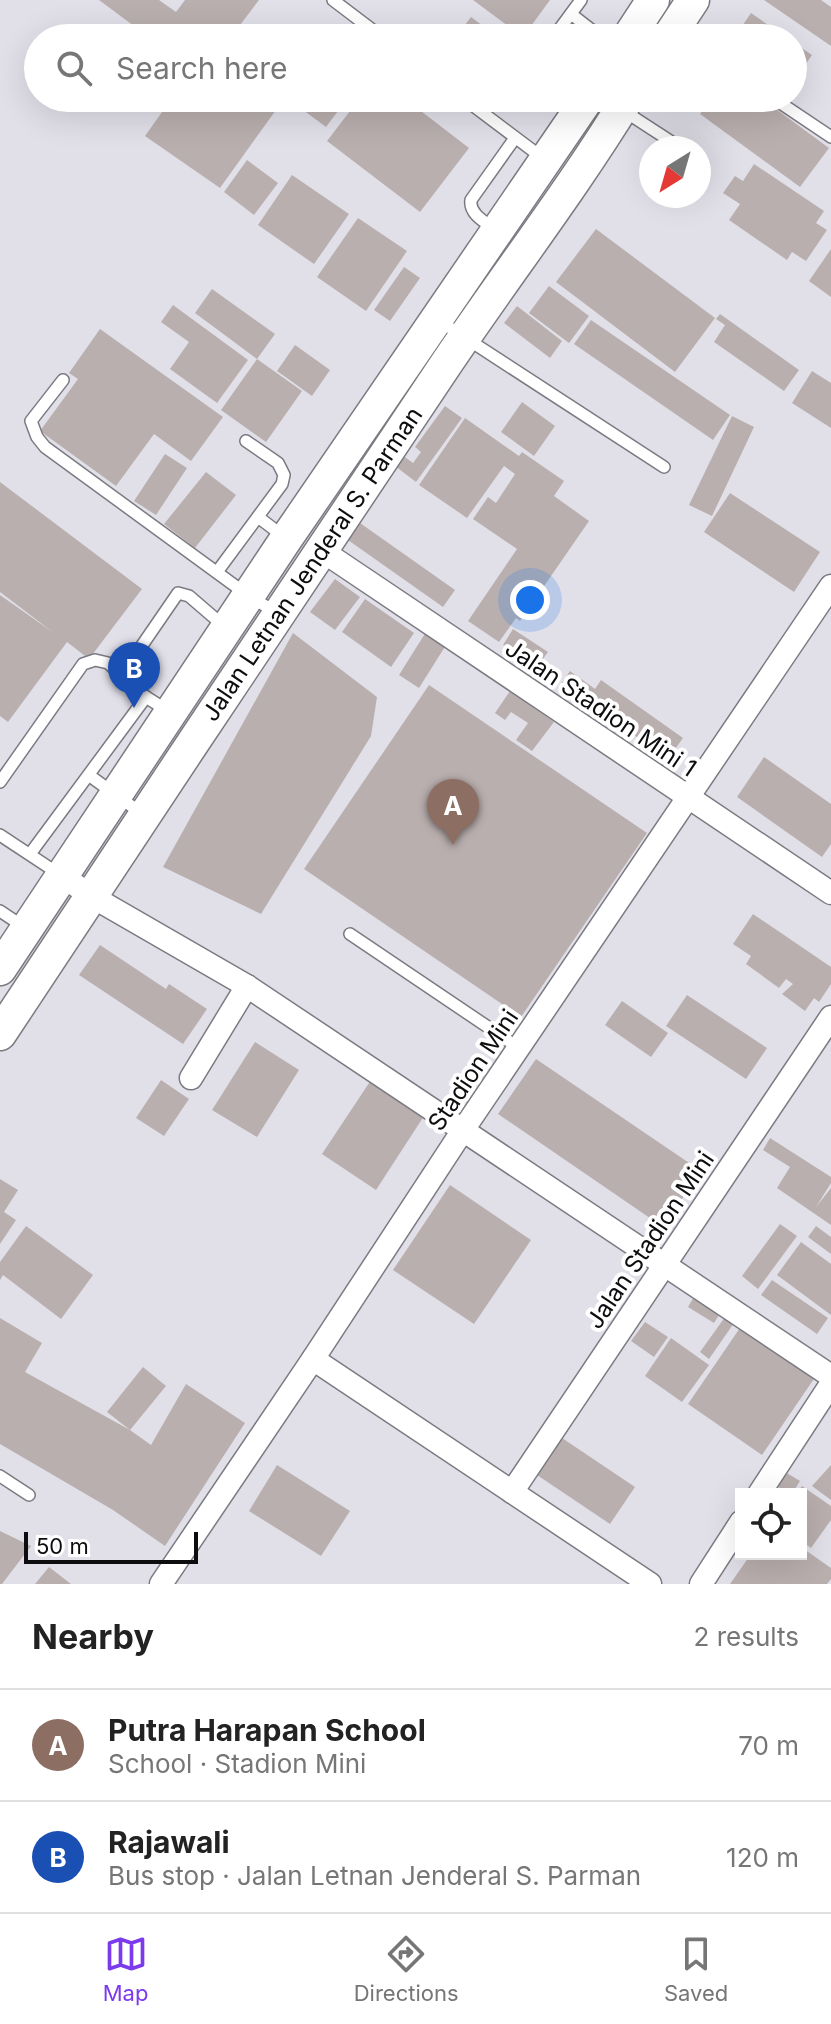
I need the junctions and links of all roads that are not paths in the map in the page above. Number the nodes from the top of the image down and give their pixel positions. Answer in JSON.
{"nodes":[{"id":1,"x":333,"y":0,"type":"edge"},
{"id":2,"x":581,"y":0,"type":"edge"},
{"id":3,"x":653,"y":0,"type":"edge"},
{"id":4,"x":693,"y":0,"type":"edge"},
{"id":5,"x":571,"y":14,"type":"junction"},
{"id":6,"x":365,"y":24,"type":"edge"},
{"id":7,"x":564,"y":24,"type":"edge"},
{"id":8,"x":584,"y":24,"type":"edge"},
{"id":9,"x":637,"y":24,"type":"edge"},
{"id":10,"x":680,"y":24,"type":"edge"},
{"id":11,"x":481,"y":112,"type":"edge"},
{"id":12,"x":578,"y":112,"type":"edge"},
{"id":13,"x":620,"y":112,"type":"edge"},
{"id":14,"x":635,"y":112,"type":"edge"},
{"id":15,"x":794,"y":112,"type":"edge"},
{"id":16,"x":666,"y":136,"type":"edge"},
{"id":17,"x":831,"y":137,"type":"edge"},
{"id":18,"x":515,"y":138,"type":"junction"},
{"id":19,"x":544,"y":160,"type":"junction"},
{"id":20,"x":497,"y":230,"type":"junction"},
{"id":21,"x":450,"y":329,"type":"junction"},
{"id":22,"x":63,"y":380,"type":"dead end"},
{"id":23,"x":246,"y":441,"type":"dead end"},
{"id":24,"x":664,"y":467,"type":"dead end"},
{"id":25,"x":258,"y":517,"type":"junction"},
{"id":26,"x":286,"y":539,"type":"junction"},
{"id":27,"x":332,"y":558,"type":"junction"},
{"id":28,"x":217,"y":572,"type":"junction"},
{"id":29,"x":831,"y":586,"type":"edge"},
{"id":30,"x":249,"y":596,"type":"junction"},
{"id":31,"x":277,"y":613,"type":"junction"},
{"id":32,"x":227,"y":629,"type":"junction"},
{"id":33,"x":121,"y":676,"type":"junction"},
{"id":34,"x":158,"y":705,"type":"junction"},
{"id":35,"x":90,"y":776,"type":"junction"},
{"id":36,"x":0,"y":782,"type":"edge"},
{"id":37,"x":116,"y":795,"type":"junction"},
{"id":38,"x":689,"y":798,"type":"junction"},
{"id":39,"x":146,"y":816,"type":"junction"},
{"id":40,"x":0,"y":835,"type":"edge"},
{"id":41,"x":30,"y":854,"type":"junction"},
{"id":42,"x":61,"y":875,"type":"junction"},
{"id":43,"x":831,"y":893,"type":"edge"},
{"id":44,"x":91,"y":896,"type":"junction"},
{"id":45,"x":0,"y":911,"type":"edge"},
{"id":46,"x":28,"y":930,"type":"junction"},
{"id":47,"x":350,"y":934,"type":"dead end"},
{"id":48,"x":0,"y":969,"type":"edge"},
{"id":49,"x":247,"y":986,"type":"junction"},
{"id":50,"x":831,"y":1017,"type":"edge"},
{"id":51,"x":0,"y":1034,"type":"edge"},
{"id":52,"x":519,"y":1048,"type":"junction"},
{"id":53,"x":191,"y":1078,"type":"dead end"},
{"id":54,"x":463,"y":1130,"type":"junction"},
{"id":55,"x":664,"y":1264,"type":"junction"},
{"id":56,"x":313,"y":1359,"type":"junction"},
{"id":57,"x":831,"y":1376,"type":"edge"},
{"id":58,"x":831,"y":1384,"type":"edge"},
{"id":59,"x":0,"y":1476,"type":"edge"},
{"id":60,"x":763,"y":1488,"type":"edge"},
{"id":61,"x":512,"y":1492,"type":"junction"},
{"id":62,"x":29,"y":1495,"type":"dead end"},
{"id":63,"x":735,"y":1531,"type":"edge"},
{"id":64,"x":161,"y":1584,"type":"edge"},
{"id":65,"x":650,"y":1584,"type":"edge"},
{"id":66,"x":701,"y":1584,"type":"edge"}],
"edges":[{"from":1,"to":6,"type":"lane"},
{"from":2,"to":5,"type":"lane"},
{"from":3,"to":9,"type":"street"},
{"from":4,"to":10,"type":"street"},
{"from":5,"to":7,"type":"lane"},
{"from":5,"to":8,"type":"lane"},
{"from":11,"to":18,"type":"lane"},
{"from":12,"to":19,"type":"street","name":"Jalan Letnan Jenderal S. Parman"},
{"from":13,"to":21,"type":"street","name":"Jalan Letnan Jenderal S. Parman"},
{"from":14,"to":16,"type":"lane"},
{"from":15,"to":17,"type":"lane"},
{"from":18,"to":19,"type":"lane"},
{"from":18,"to":20,"type":"lane"},
{"from":19,"to":20,"type":"street","name":"Jalan Letnan Jenderal S. Parman"},
{"from":20,"to":21,"type":"street","name":"Jalan Letnan Jenderal S. Parman"},
{"from":21,"to":24,"type":"lane"},
{"from":21,"to":26,"type":"street","name":"Jalan Letnan Jenderal S. Parman"},
{"from":21,"to":27,"type":"street","name":"Jalan Letnan Jenderal S. Parman"},
{"from":22,"to":28,"type":"lane"},
{"from":23,"to":25,"type":"lane"},
{"from":25,"to":26,"type":"lane"},
{"from":25,"to":28,"type":"lane"},
{"from":26,"to":30,"type":"street","name":"Jalan Letnan Jenderal S. Parman"},
{"from":27,"to":31,"type":"street","name":"Jalan Letnan Jenderal S. Parman"},
{"from":27,"to":38,"type":"street","name":"Jalan Stadion Mini 1"},
{"from":28,"to":30,"type":"lane"},
{"from":29,"to":38,"type":"street","name":"Stadion Mini"},
{"from":30,"to":31,"type":"lane"},
{"from":30,"to":32,"type":"street","name":"Jalan Letnan Jenderal S. Parman"},
{"from":31,"to":39,"type":"street","name":"Jalan Letnan Jenderal S. Parman"},
{"from":32,"to":33,"type":"lane"},
{"from":32,"to":34,"type":"street","name":"Jalan Letnan Jenderal S. Parman"},
{"from":33,"to":34,"type":"lane"},
{"from":33,"to":36,"type":"lane"},
{"from":34,"to":35,"type":"lane"},
{"from":34,"to":37,"type":"street","name":"Jalan Letnan Jenderal S. Parman"},
{"from":35,"to":37,"type":"lane"},
{"from":35,"to":41,"type":"lane"},
{"from":37,"to":39,"type":"lane"},
{"from":37,"to":42,"type":"street","name":"Jalan Letnan Jenderal S. Parman"},
{"from":38,"to":43,"type":"street","name":"Jalan Stadion Mini 1"},
{"from":38,"to":52,"type":"street","name":"Stadion Mini"},
{"from":39,"to":44,"type":"street","name":"Jalan Letnan Jenderal S. Parman"},
{"from":40,"to":41,"type":"lane"},
{"from":41,"to":42,"type":"lane"},
{"from":42,"to":44,"type":"street"},
{"from":42,"to":46,"type":"street","name":"Jalan Letnan Jenderal S. Parman"},
{"from":44,"to":49,"type":"street"},
{"from":44,"to":51,"type":"street","name":"Jalan Letnan Jenderal S. Parman"},
{"from":45,"to":46,"type":"lane"},
{"from":46,"to":48,"type":"street","name":"Jalan Letnan Jenderal S. Parman"},
{"from":47,"to":52,"type":"lane"},
{"from":49,"to":53,"type":"street"},
{"from":49,"to":54,"type":"street"},
{"from":50,"to":55,"type":"street","name":"Jalan Stadion Mini"},
{"from":52,"to":54,"type":"street","name":"Stadion Mini"},
{"from":54,"to":55,"type":"street"},
{"from":54,"to":56,"type":"street","name":"Stadion Mini"},
{"from":55,"to":57,"type":"street"},
{"from":55,"to":61,"type":"street","name":"Jalan Stadion Mini"},
{"from":56,"to":61,"type":"street"},
{"from":56,"to":64,"type":"street","name":"Stadion Mini"},
{"from":58,"to":60,"type":"street"},
{"from":59,"to":62,"type":"lane"},
{"from":61,"to":65,"type":"street"},
{"from":63,"to":66,"type":"street"}]}
